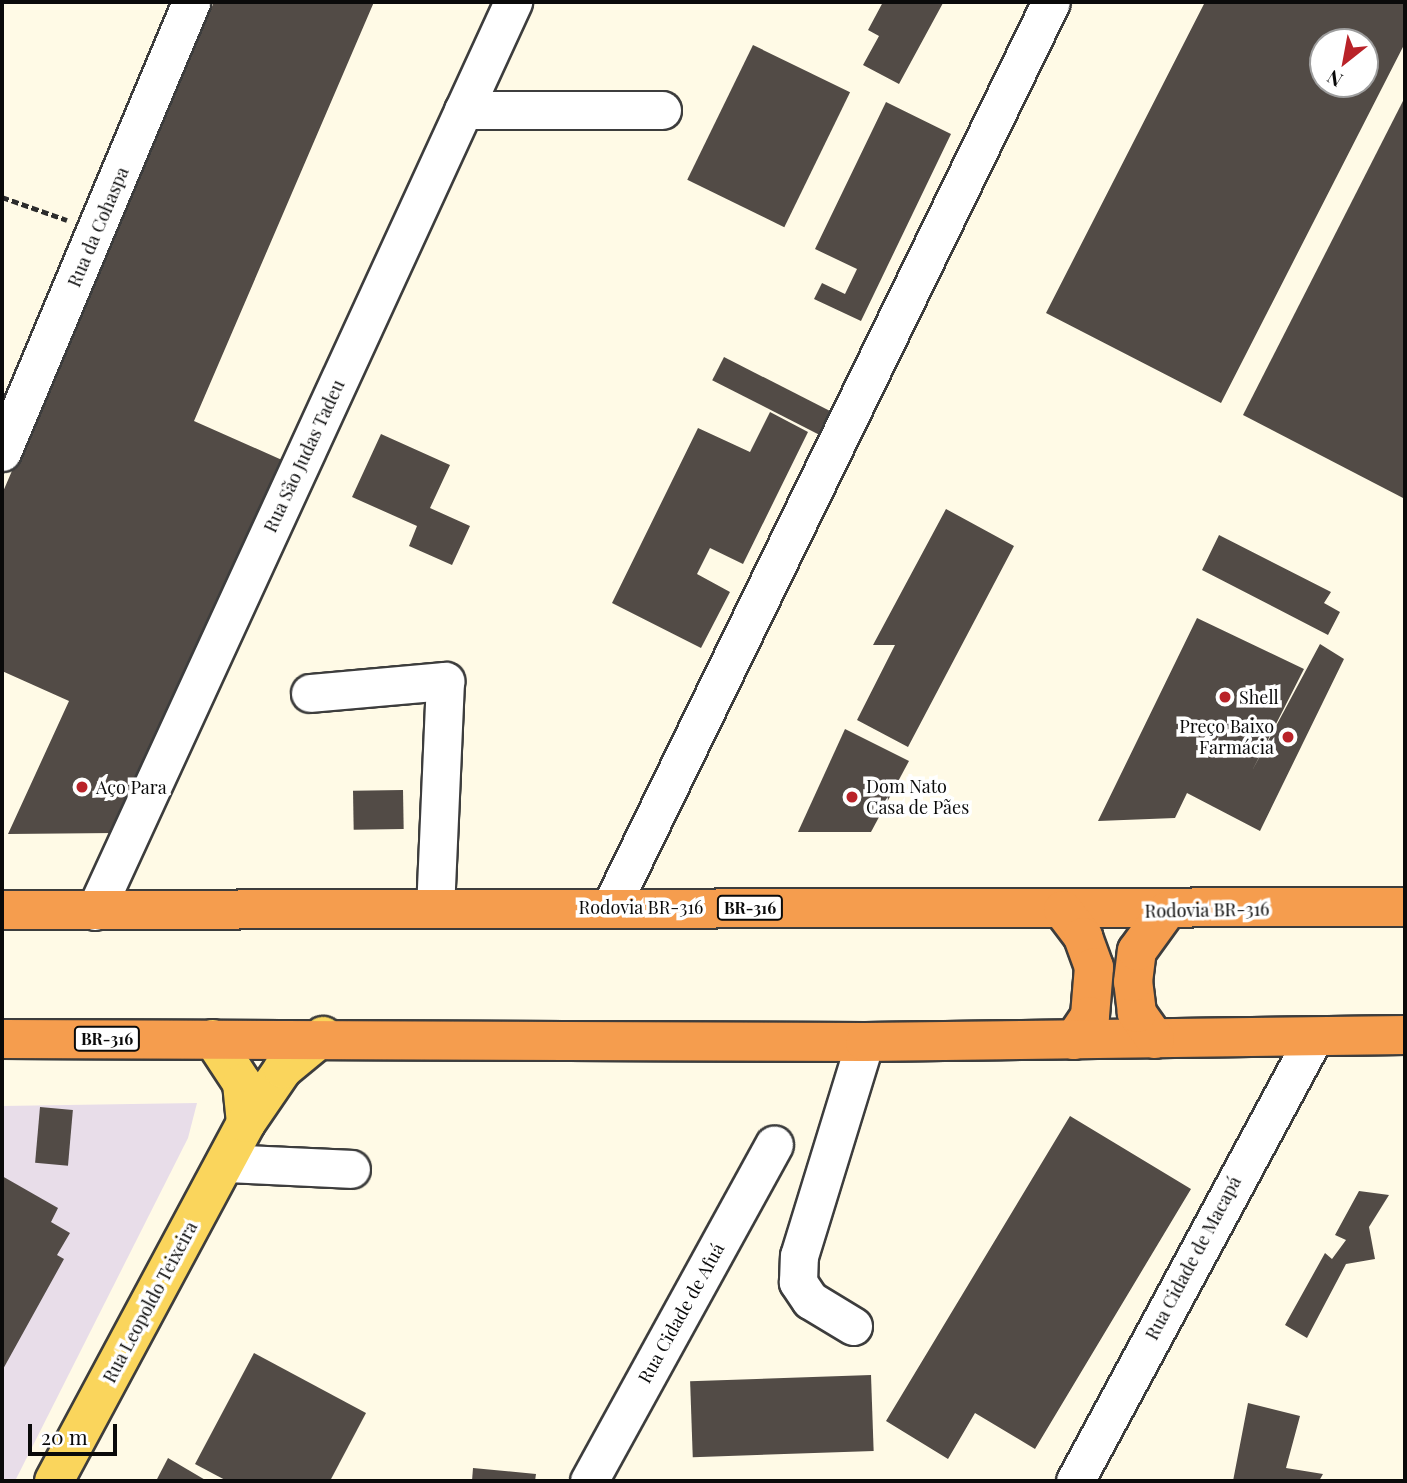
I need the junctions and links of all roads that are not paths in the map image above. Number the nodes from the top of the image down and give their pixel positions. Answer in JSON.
{"nodes":[{"id":1,"x":191,"y":2,"type":"edge"},
{"id":2,"x":513,"y":2,"type":"edge"},
{"id":3,"x":1051,"y":2,"type":"edge"},
{"id":4,"x":463,"y":110,"type":"junction"},
{"id":5,"x":662,"y":110,"type":"dead end"},
{"id":6,"x":2,"y":452,"type":"edge"},
{"id":7,"x":310,"y":693,"type":"dead end"},
{"id":8,"x":611,"y":906,"type":"junction"},
{"id":9,"x":1405,"y":907,"type":"edge"},
{"id":10,"x":435,"y":908,"type":"junction"},
{"id":11,"x":2,"y":910,"type":"edge"},
{"id":12,"x":1063,"y":910,"type":"junction"},
{"id":13,"x":95,"y":911,"type":"junction"},
{"id":14,"x":1166,"y":911,"type":"junction"},
{"id":15,"x":1405,"y":1035,"type":"edge"},
{"id":16,"x":323,"y":1037,"type":"junction"},
{"id":17,"x":1314,"y":1037,"type":"junction"},
{"id":18,"x":2,"y":1039,"type":"edge"},
{"id":19,"x":213,"y":1039,"type":"junction"},
{"id":20,"x":1155,"y":1039,"type":"junction"},
{"id":21,"x":1074,"y":1040,"type":"junction"},
{"id":22,"x":866,"y":1042,"type":"junction"},
{"id":23,"x":246,"y":1124,"type":"junction"},
{"id":24,"x":774,"y":1144,"type":"dead end"},
{"id":25,"x":225,"y":1163,"type":"junction"},
{"id":26,"x":351,"y":1169,"type":"dead end"},
{"id":27,"x":853,"y":1326,"type":"dead end"},
{"id":28,"x":54,"y":1481,"type":"edge"},
{"id":29,"x":589,"y":1481,"type":"edge"},
{"id":30,"x":1075,"y":1481,"type":"edge"}],
"edges":[{"from":1,"to":6,"type":"street","name":"Rua da Cohaspa"},
{"from":2,"to":4,"type":"street","name":"Rua São Judas Tadeu"},
{"from":3,"to":8,"type":"street"},
{"from":4,"to":5,"type":"street"},
{"from":4,"to":13,"type":"street","name":"Rua São Judas Tadeu"},
{"from":7,"to":10,"type":"street"},
{"from":8,"to":10,"type":"highway","name":"Rodovia BR-316","number":"BR-316"},
{"from":8,"to":12,"type":"highway","name":"Rodovia BR-316","number":"BR-316"},
{"from":9,"to":14,"type":"highway","name":"Rodovia BR-316","number":"BR-316"},
{"from":10,"to":13,"type":"highway","name":"Rodovia BR-316","number":"BR-316"},
{"from":11,"to":13,"type":"highway","name":"Rodovia BR-316","number":"BR-316"},
{"from":12,"to":14,"type":"highway","name":"Rodovia BR-316","number":"BR-316"},
{"from":12,"to":21,"type":"highway"},
{"from":14,"to":20,"type":"highway"},
{"from":15,"to":17,"type":"highway","number":"BR-316"},
{"from":16,"to":19,"type":"highway","number":"BR-316"},
{"from":16,"to":22,"type":"highway","number":"BR-316"},
{"from":16,"to":23,"type":"main road","name":"Rua Leopoldo Teixeira"},
{"from":17,"to":20,"type":"highway","number":"BR-316"},
{"from":17,"to":30,"type":"street","name":"Rua Cidade de Macapá"},
{"from":18,"to":19,"type":"highway","number":"BR-316"},
{"from":19,"to":23,"type":"main road"},
{"from":20,"to":21,"type":"highway","number":"BR-316"},
{"from":21,"to":22,"type":"highway","number":"BR-316"},
{"from":22,"to":27,"type":"street"},
{"from":23,"to":25,"type":"main road","name":"Rua Leopoldo Teixeira"},
{"from":24,"to":29,"type":"street","name":"Rua Cidade de Afuá"},
{"from":25,"to":26,"type":"street"},
{"from":25,"to":28,"type":"main road","name":"Rua Leopoldo Teixeira"}]}
